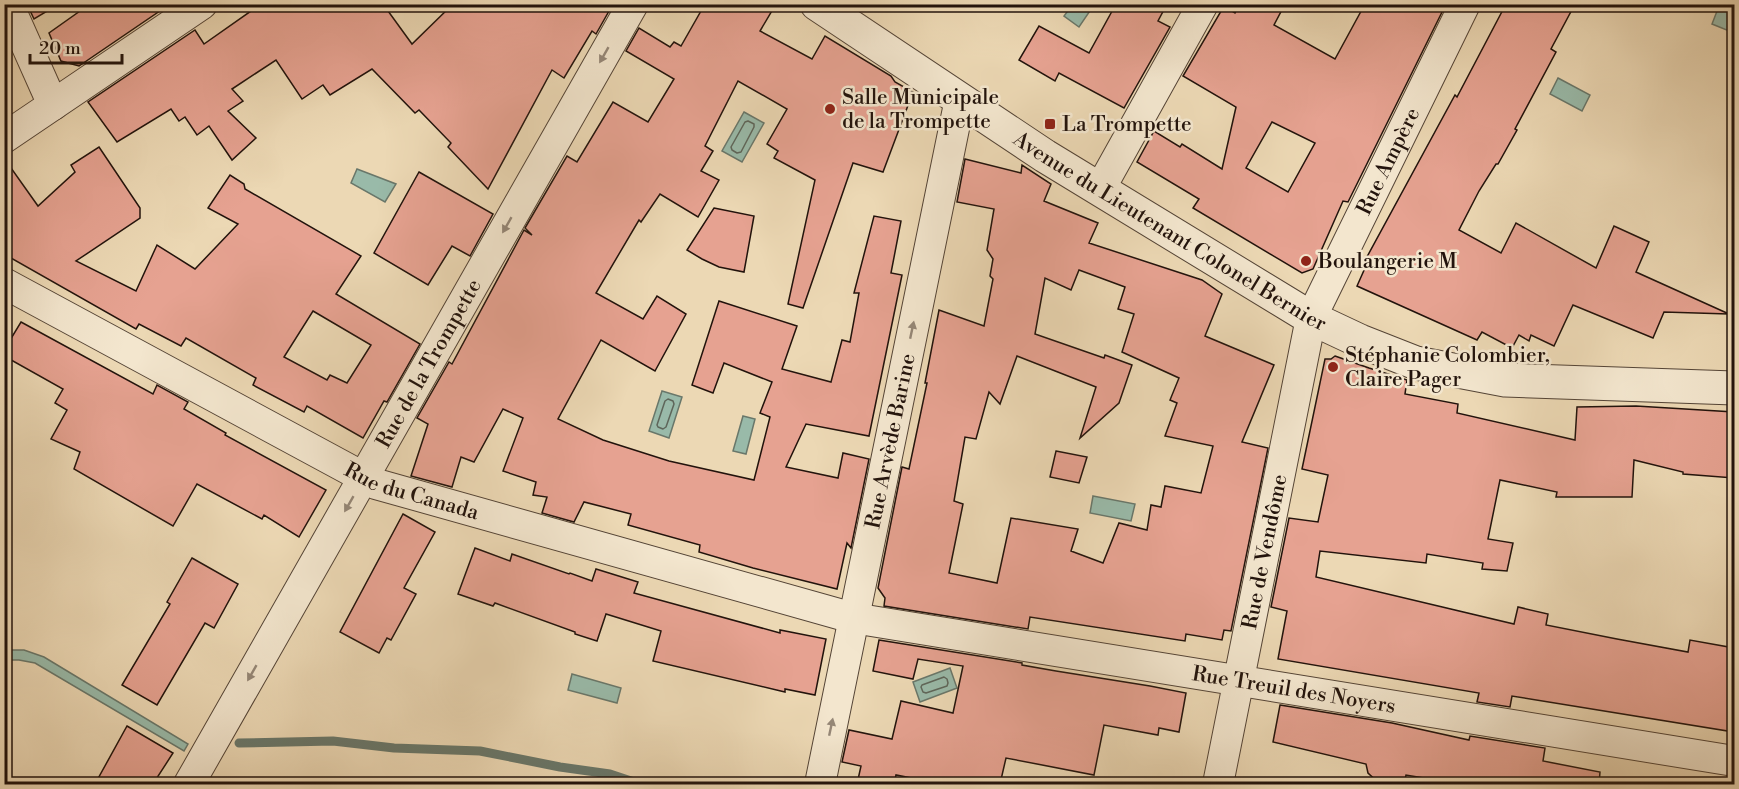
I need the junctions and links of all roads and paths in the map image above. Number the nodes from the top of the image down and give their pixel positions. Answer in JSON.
{"nodes":[{"id":1,"x":8,"y":4,"type":"edge"},
{"id":2,"x":202,"y":4,"type":"edge"},
{"id":3,"x":633,"y":4,"type":"edge"},
{"id":4,"x":817,"y":4,"type":"edge"},
{"id":5,"x":1203,"y":4,"type":"edge"},
{"id":6,"x":1465,"y":4,"type":"edge"},
{"id":7,"x":960,"y":99,"type":"junction"},
{"id":8,"x":53,"y":105,"type":"junction"},
{"id":9,"x":4,"y":138,"type":"edge"},
{"id":10,"x":1100,"y":189,"type":"junction"},
{"id":11,"x":4,"y":283,"type":"edge"},
{"id":12,"x":1311,"y":318,"type":"junction"},
{"id":13,"x":1734,"y":388,"type":"edge"},
{"id":14,"x":364,"y":477,"type":"junction"},
{"id":15,"x":854,"y":618,"type":"junction"},
{"id":16,"x":1239,"y":681,"type":"junction"},
{"id":17,"x":1734,"y":761,"type":"edge"},
{"id":18,"x":189,"y":784,"type":"edge"},
{"id":19,"x":820,"y":784,"type":"edge"},
{"id":20,"x":1218,"y":784,"type":"edge"}],
"edges":[{"from":1,"to":8,"type":"street"},
{"from":2,"to":8,"type":"street"},
{"from":3,"to":14,"type":"street","name":"Rue de la Trompette","one_way":true},
{"from":4,"to":7,"type":"street","name":"Avenue du Lieutenant Colonel Bernier"},
{"from":5,"to":10,"type":"street"},
{"from":6,"to":12,"type":"street","name":"Rue Ampère"},
{"from":7,"to":10,"type":"street","name":"Avenue du Lieutenant Colonel Bernier"},
{"from":15,"to":7,"type":"street","name":"Rue Arvède Barine","one_way":true},
{"from":8,"to":9,"type":"street"},
{"from":10,"to":12,"type":"street","name":"Avenue du Lieutenant Colonel Bernier"},
{"from":11,"to":14,"type":"street","name":"Rue du Canada"},
{"from":12,"to":13,"type":"street","name":"Avenue du Lieutenant Colonel Bernier"},
{"from":12,"to":16,"type":"street","name":"Rue de Vendôme"},
{"from":14,"to":15,"type":"street","name":"Rue du Canada"},
{"from":14,"to":18,"type":"street","name":"Rue de la Trompette","one_way":true},
{"from":15,"to":16,"type":"street","name":"Rue Treuil des Noyers"},
{"from":19,"to":15,"type":"street","name":"Rue Arvède Barine","one_way":true},
{"from":16,"to":17,"type":"street","name":"Rue Treuil des Noyers"},
{"from":16,"to":20,"type":"street","name":"Rue de Vendôme"}]}
